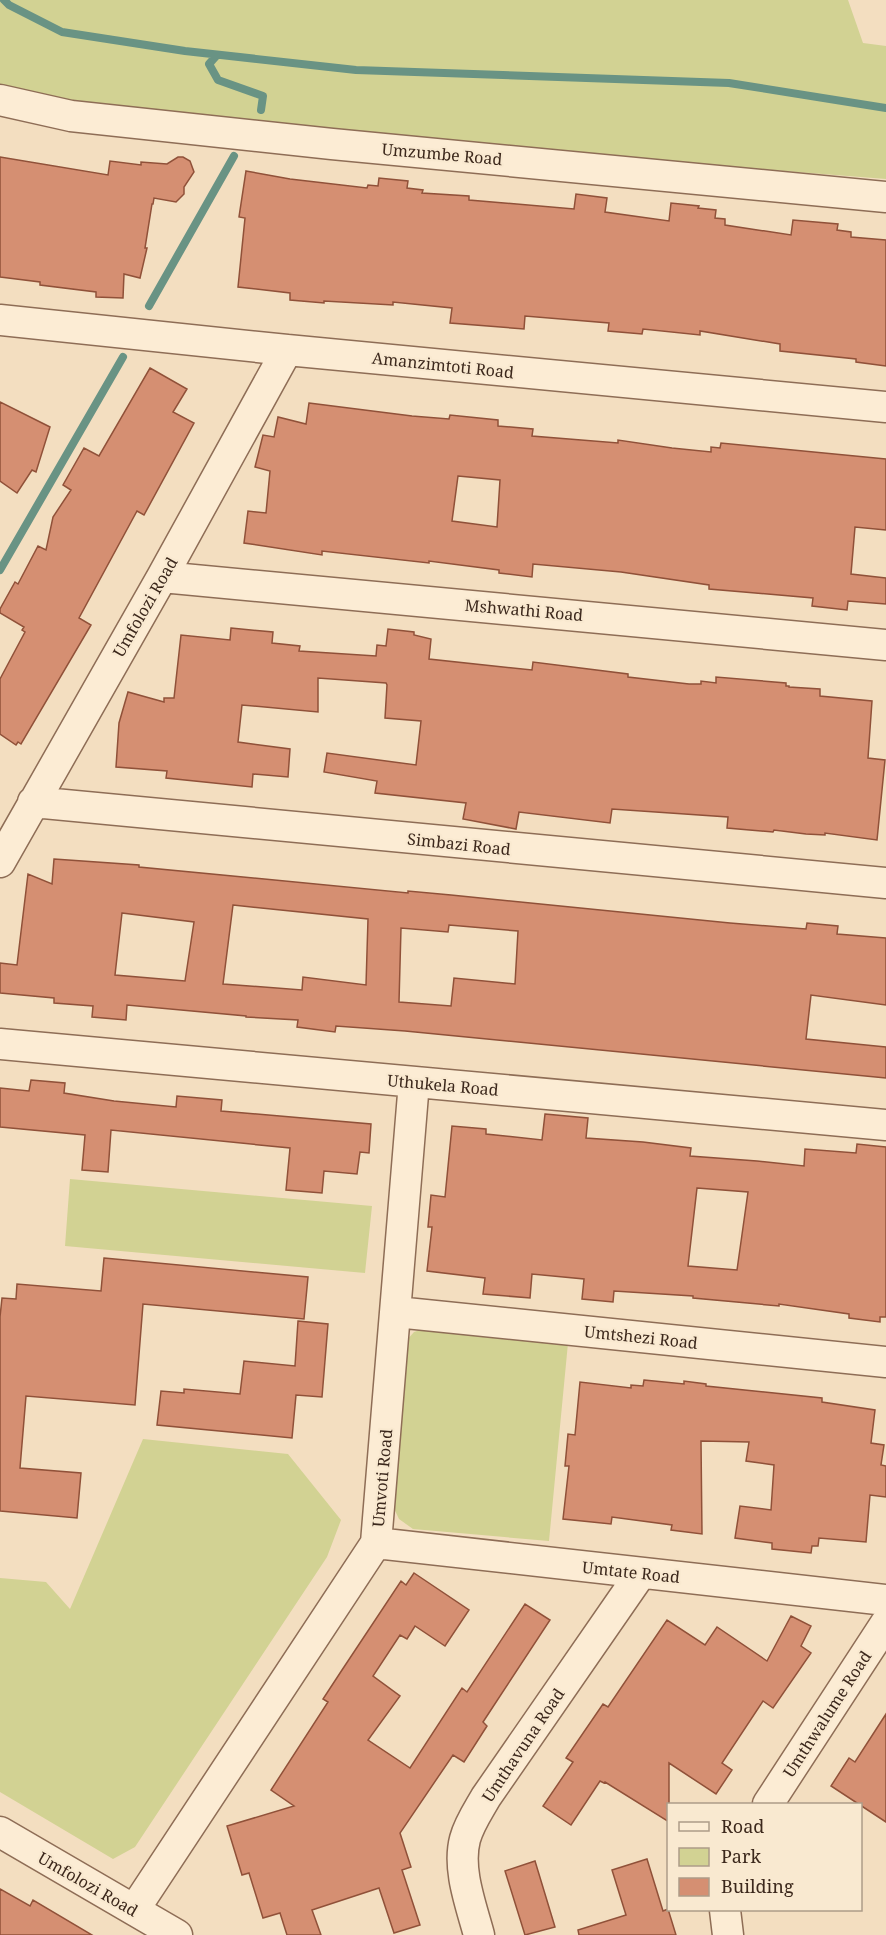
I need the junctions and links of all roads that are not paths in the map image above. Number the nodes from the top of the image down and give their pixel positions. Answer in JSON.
{"nodes":[{"id":1,"x":0,"y":100,"type":"edge"},
{"id":2,"x":886,"y":197,"type":"edge"},
{"id":3,"x":0,"y":320,"type":"edge"},
{"id":4,"x":288,"y":350,"type":"junction"},
{"id":5,"x":886,"y":407,"type":"edge"},
{"id":6,"x":162,"y":577,"type":"junction"},
{"id":7,"x":886,"y":645,"type":"edge"},
{"id":8,"x":33,"y":802,"type":"junction"},
{"id":9,"x":0,"y":862,"type":"edge"},
{"id":10,"x":886,"y":883,"type":"edge"},
{"id":11,"x":0,"y":1044,"type":"edge"},
{"id":12,"x":414,"y":1082,"type":"junction"},
{"id":13,"x":886,"y":1125,"type":"edge"},
{"id":14,"x":396,"y":1312,"type":"junction"},
{"id":15,"x":886,"y":1362,"type":"edge"},
{"id":16,"x":376,"y":1543,"type":"junction"},
{"id":17,"x":641,"y":1573,"type":"junction"},
{"id":18,"x":886,"y":1600,"type":"edge"},
{"id":19,"x":886,"y":1623,"type":"edge"},
{"id":20,"x":769,"y":1803,"type":"edge"},
{"id":21,"x":0,"y":1832,"type":"edge"},
{"id":22,"x":134,"y":1910,"type":"junction"},
{"id":23,"x":725,"y":1911,"type":"edge"},
{"id":24,"x":177,"y":1935,"type":"edge"},
{"id":25,"x":479,"y":1935,"type":"edge"},
{"id":26,"x":728,"y":1935,"type":"edge"}],
"edges":[{"from":1,"to":2,"type":"street","name":"Umzumbe Road"},
{"from":3,"to":4,"type":"street","name":"Amanzimtoti Road"},
{"from":4,"to":5,"type":"street","name":"Amanzimtoti Road"},
{"from":4,"to":6,"type":"street","name":"Umfolozi Road"},
{"from":6,"to":7,"type":"street","name":"Mshwathi Road"},
{"from":6,"to":8,"type":"street","name":"Umfolozi Road"},
{"from":8,"to":9,"type":"street","name":"Umfolozi Road"},
{"from":8,"to":10,"type":"street","name":"Simbazi Road"},
{"from":11,"to":12,"type":"street","name":"Uthukela Road"},
{"from":12,"to":13,"type":"street","name":"Uthukela Road"},
{"from":12,"to":14,"type":"street","name":"Umvoti Road"},
{"from":14,"to":15,"type":"street","name":"Umtshezi Road"},
{"from":14,"to":16,"type":"street","name":"Umvoti Road"},
{"from":16,"to":17,"type":"street","name":"Umtate Road"},
{"from":16,"to":22,"type":"street","name":"Umvoti Road"},
{"from":17,"to":18,"type":"street","name":"Umtate Road"},
{"from":17,"to":25,"type":"street","name":"Umthavuna Road"},
{"from":19,"to":20,"type":"street","name":"Umthwalume Road"},
{"from":21,"to":22,"type":"street","name":"Umfolozi Road"},
{"from":22,"to":24,"type":"street","name":"Umfolozi Road"},
{"from":23,"to":26,"type":"street"}]}
